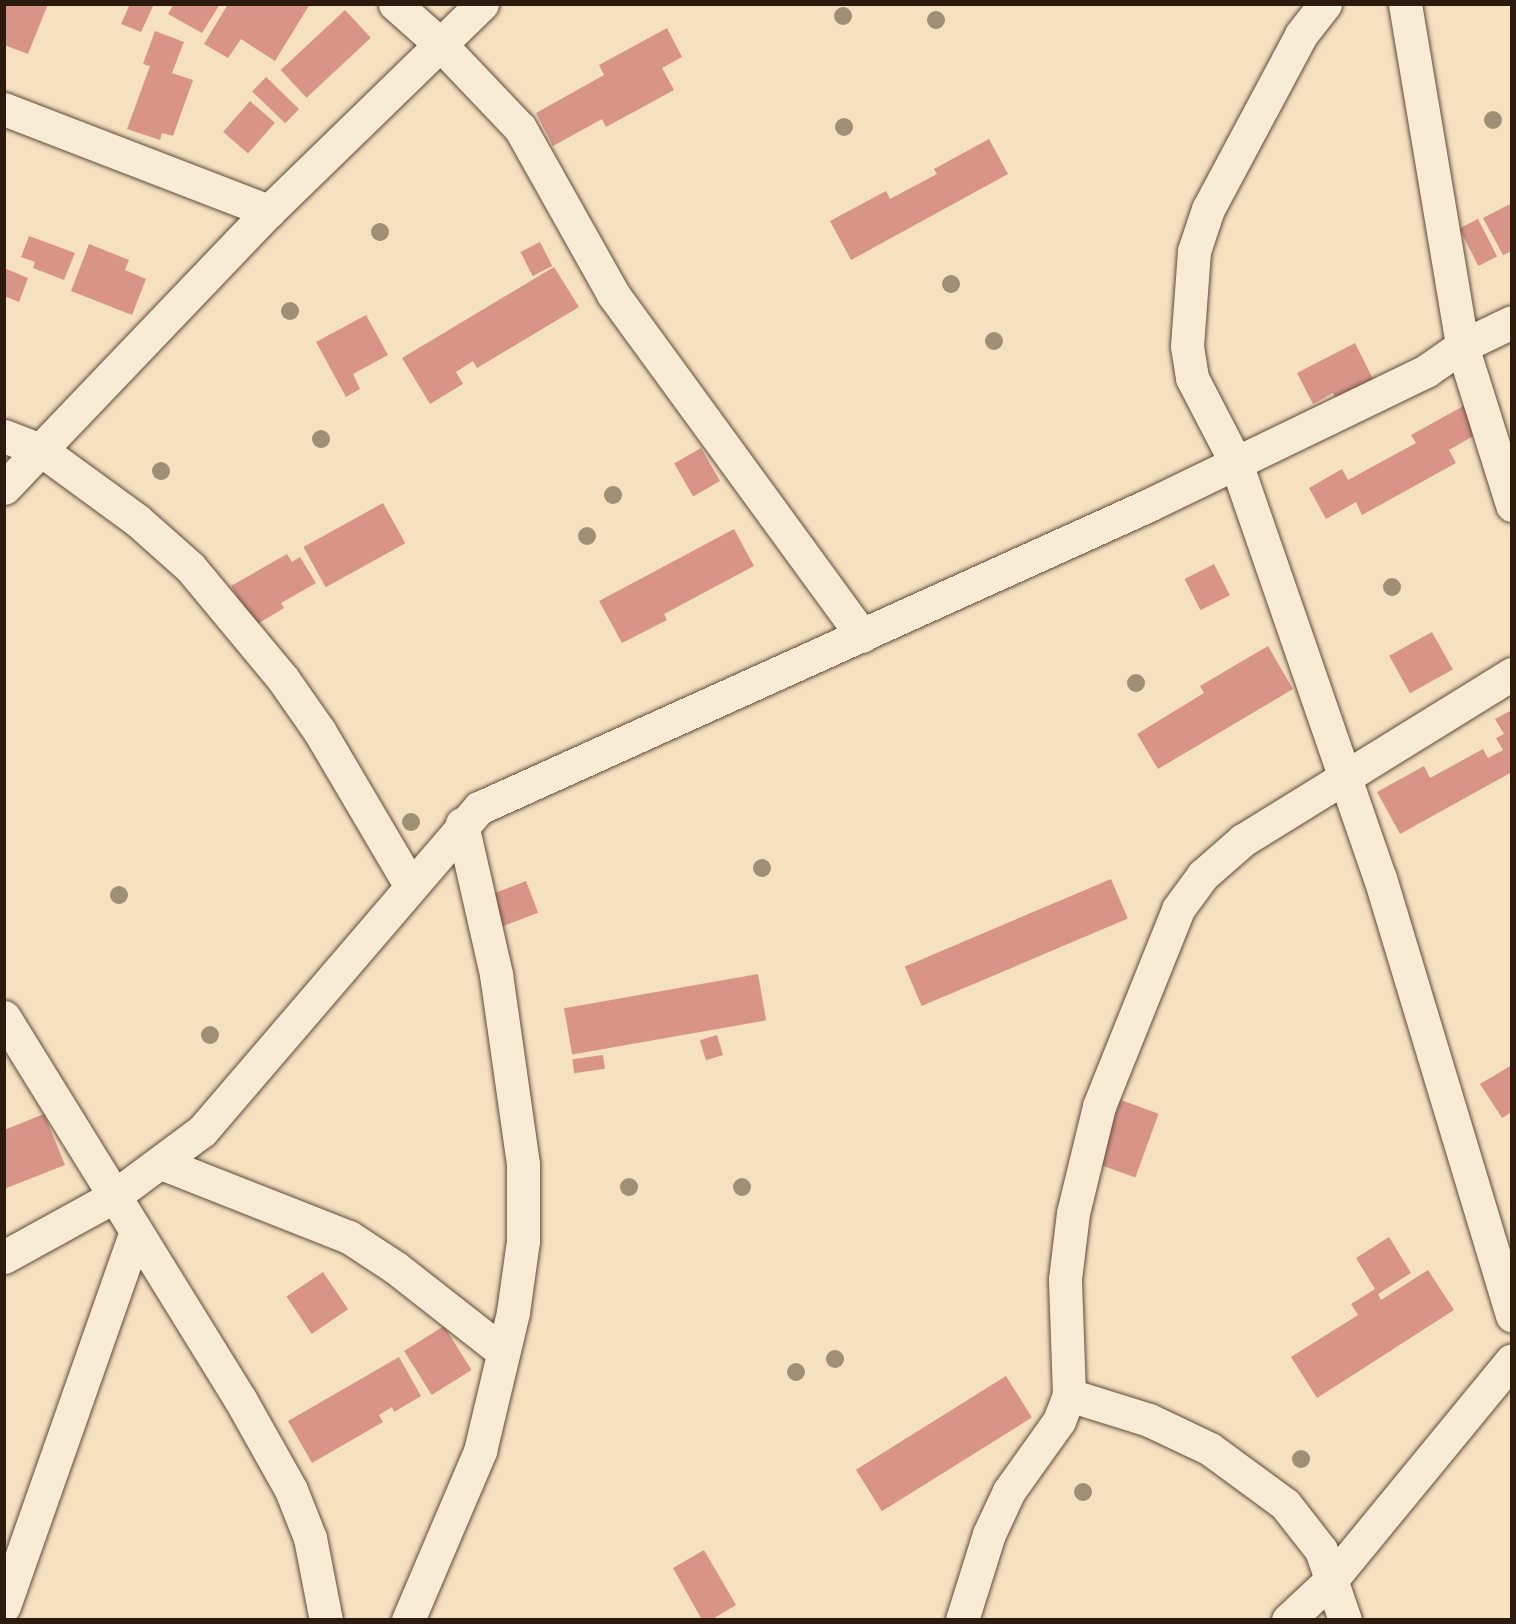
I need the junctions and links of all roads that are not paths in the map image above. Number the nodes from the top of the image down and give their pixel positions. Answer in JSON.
{"nodes":[{"id":1,"x":395,"y":4,"type":"edge"},
{"id":2,"x":482,"y":4,"type":"edge"},
{"id":3,"x":1325,"y":4,"type":"edge"},
{"id":4,"x":1405,"y":4,"type":"edge"},
{"id":5,"x":1305,"y":20,"type":"edge"},
{"id":6,"x":440,"y":44,"type":"junction"},
{"id":7,"x":4,"y":109,"type":"edge"},
{"id":8,"x":270,"y":211,"type":"junction"},
{"id":9,"x":1512,"y":322,"type":"edge"},
{"id":10,"x":1462,"y":346,"type":"junction"},
{"id":11,"x":4,"y":436,"type":"edge"},
{"id":12,"x":41,"y":450,"type":"junction"},
{"id":13,"x":1236,"y":463,"type":"junction"},
{"id":14,"x":4,"y":488,"type":"edge"},
{"id":15,"x":1512,"y":505,"type":"edge"},
{"id":16,"x":862,"y":636,"type":"junction"},
{"id":17,"x":1512,"y":674,"type":"edge"},
{"id":18,"x":1345,"y":777,"type":"junction"},
{"id":19,"x":462,"y":824,"type":"junction"},
{"id":20,"x":410,"y":885,"type":"junction"},
{"id":21,"x":4,"y":1017,"type":"edge"},
{"id":22,"x":161,"y":1163,"type":"junction"},
{"id":23,"x":113,"y":1197,"type":"junction"},
{"id":24,"x":1500,"y":1232,"type":"edge"},
{"id":25,"x":135,"y":1234,"type":"junction"},
{"id":26,"x":4,"y":1257,"type":"edge"},
{"id":27,"x":1512,"y":1315,"type":"edge"},
{"id":28,"x":503,"y":1352,"type":"junction"},
{"id":29,"x":1512,"y":1360,"type":"edge"},
{"id":30,"x":1069,"y":1395,"type":"junction"},
{"id":31,"x":1332,"y":1579,"type":"junction"},
{"id":32,"x":4,"y":1605,"type":"edge"},
{"id":33,"x":326,"y":1620,"type":"edge"},
{"id":34,"x":408,"y":1620,"type":"edge"},
{"id":35,"x":962,"y":1620,"type":"edge"},
{"id":36,"x":1288,"y":1620,"type":"edge"},
{"id":37,"x":1346,"y":1620,"type":"edge"}],
"edges":[{"from":1,"to":6,"type":"street"},
{"from":2,"to":6,"type":"street"},
{"from":3,"to":5,"type":"street"},
{"from":4,"to":10,"type":"street"},
{"from":5,"to":13,"type":"street"},
{"from":6,"to":8,"type":"street"},
{"from":6,"to":16,"type":"street"},
{"from":7,"to":8,"type":"street"},
{"from":8,"to":12,"type":"street"},
{"from":9,"to":10,"type":"street"},
{"from":10,"to":13,"type":"street"},
{"from":10,"to":15,"type":"street"},
{"from":11,"to":12,"type":"street"},
{"from":12,"to":14,"type":"street"},
{"from":12,"to":20,"type":"street"},
{"from":13,"to":16,"type":"street"},
{"from":13,"to":18,"type":"street"},
{"from":16,"to":19,"type":"street"},
{"from":17,"to":18,"type":"street"},
{"from":18,"to":24,"type":"street"},
{"from":18,"to":30,"type":"street"},
{"from":19,"to":20,"type":"street"},
{"from":19,"to":28,"type":"street"},
{"from":20,"to":22,"type":"street"},
{"from":21,"to":23,"type":"street"},
{"from":22,"to":23,"type":"street"},
{"from":22,"to":28,"type":"street"},
{"from":23,"to":25,"type":"street"},
{"from":23,"to":26,"type":"street"},
{"from":24,"to":27,"type":"street"},
{"from":25,"to":32,"type":"street"},
{"from":25,"to":33,"type":"street"},
{"from":28,"to":34,"type":"street"},
{"from":29,"to":31,"type":"street"},
{"from":30,"to":31,"type":"street"},
{"from":30,"to":35,"type":"street"},
{"from":31,"to":36,"type":"street"},
{"from":31,"to":37,"type":"street"}]}
